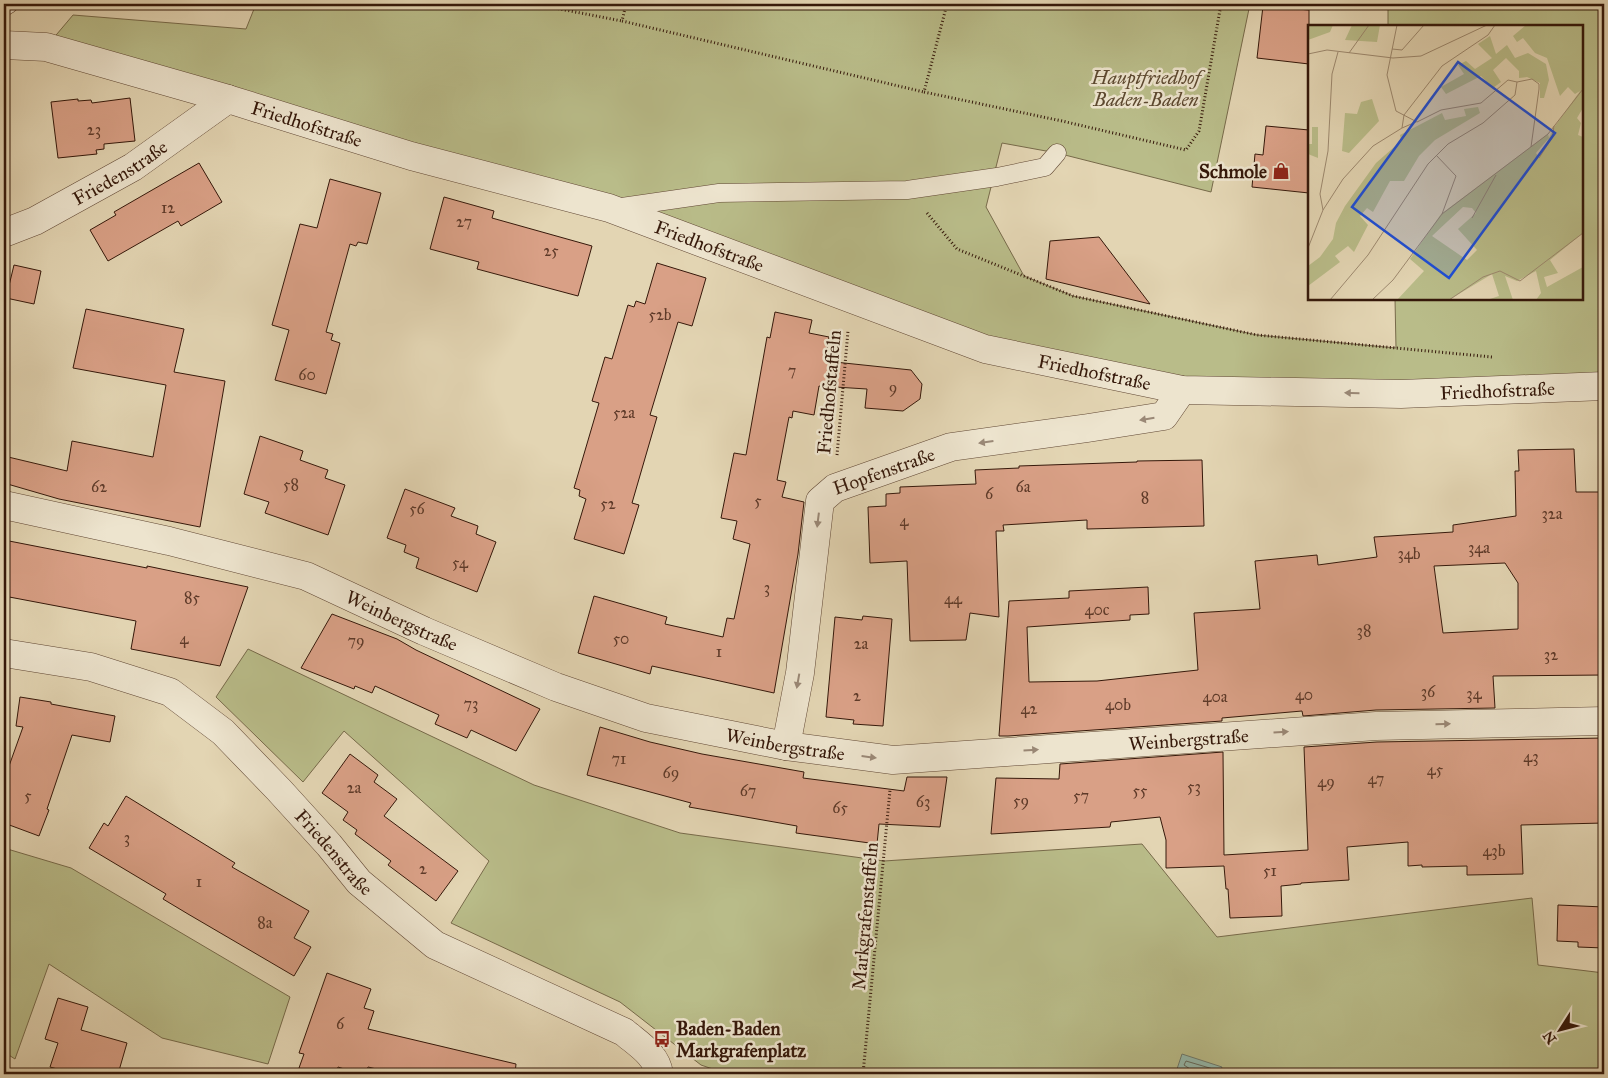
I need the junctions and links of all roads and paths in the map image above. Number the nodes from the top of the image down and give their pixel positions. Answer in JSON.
{"nodes":[{"id":1,"x":9,"y":4,"type":"edge"},
{"id":2,"x":534,"y":4,"type":"edge"},
{"id":3,"x":626,"y":4,"type":"edge"},
{"id":4,"x":947,"y":4,"type":"edge"},
{"id":5,"x":1221,"y":4,"type":"edge"},
{"id":6,"x":4,"y":7,"type":"edge"},
{"id":7,"x":622,"y":21,"type":"junction"},
{"id":8,"x":4,"y":45,"type":"edge"},
{"id":9,"x":924,"y":92,"type":"junction"},
{"id":10,"x":228,"y":99,"type":"junction"},
{"id":11,"x":1057,"y":153,"type":"dead end"},
{"id":12,"x":907,"y":190,"type":"junction"},
{"id":13,"x":610,"y":208,"type":"junction"},
{"id":14,"x":4,"y":233,"type":"edge"},
{"id":15,"x":850,"y":299,"type":"junction"},
{"id":16,"x":1495,"y":358,"type":"dead end"},
{"id":17,"x":1604,"y":386,"type":"edge"},
{"id":18,"x":1182,"y":390,"type":"junction"},
{"id":19,"x":835,"y":488,"type":"junction"},
{"id":20,"x":4,"y":505,"type":"edge"},
{"id":21,"x":4,"y":653,"type":"edge"},
{"id":22,"x":1604,"y":721,"type":"edge"},
{"id":23,"x":786,"y":746,"type":"junction"},
{"id":24,"x":893,"y":760,"type":"junction"},
{"id":25,"x":663,"y":1071,"type":"edge"},
{"id":26,"x":864,"y":1074,"type":"edge"}],
"edges":[{"from":1,"to":6,"type":"lane"},
{"from":2,"to":7,"type":"path"},
{"from":3,"to":7,"type":"path"},
{"from":4,"to":9,"type":"path"},
{"from":5,"to":9,"type":"path"},
{"from":7,"to":9,"type":"path"},
{"from":8,"to":10,"type":"street","name":"Friedhofstraße"},
{"from":10,"to":13,"type":"street","name":"Friedhofstraße"},
{"from":10,"to":14,"type":"street","name":"Friedenstraße"},
{"from":11,"to":12,"type":"lane","name":"Friedhofstraße"},
{"from":12,"to":13,"type":"lane","name":"Friedhofstraße"},
{"from":12,"to":16,"type":"path"},
{"from":13,"to":15,"type":"street","name":"Friedhofstraße"},
{"from":15,"to":18,"type":"street","name":"Friedhofstraße"},
{"from":15,"to":19,"type":"path","name":"Friedhofstaffeln"},
{"from":17,"to":18,"type":"street","name":"Friedhofstraße","one_way":true},
{"from":18,"to":19,"type":"street","name":"Hopfenstraße","one_way":true},
{"from":19,"to":23,"type":"street","name":"Hopfenstraße","one_way":true},
{"from":20,"to":23,"type":"street","name":"Weinbergstraße"},
{"from":21,"to":25,"type":"street","name":"Friedenstraße"},
{"from":24,"to":22,"type":"street","name":"Weinbergstraße","one_way":true},
{"from":23,"to":24,"type":"street","name":"Weinbergstraße","one_way":true},
{"from":24,"to":26,"type":"path","name":"Markgrafenstaffeln"}]}
